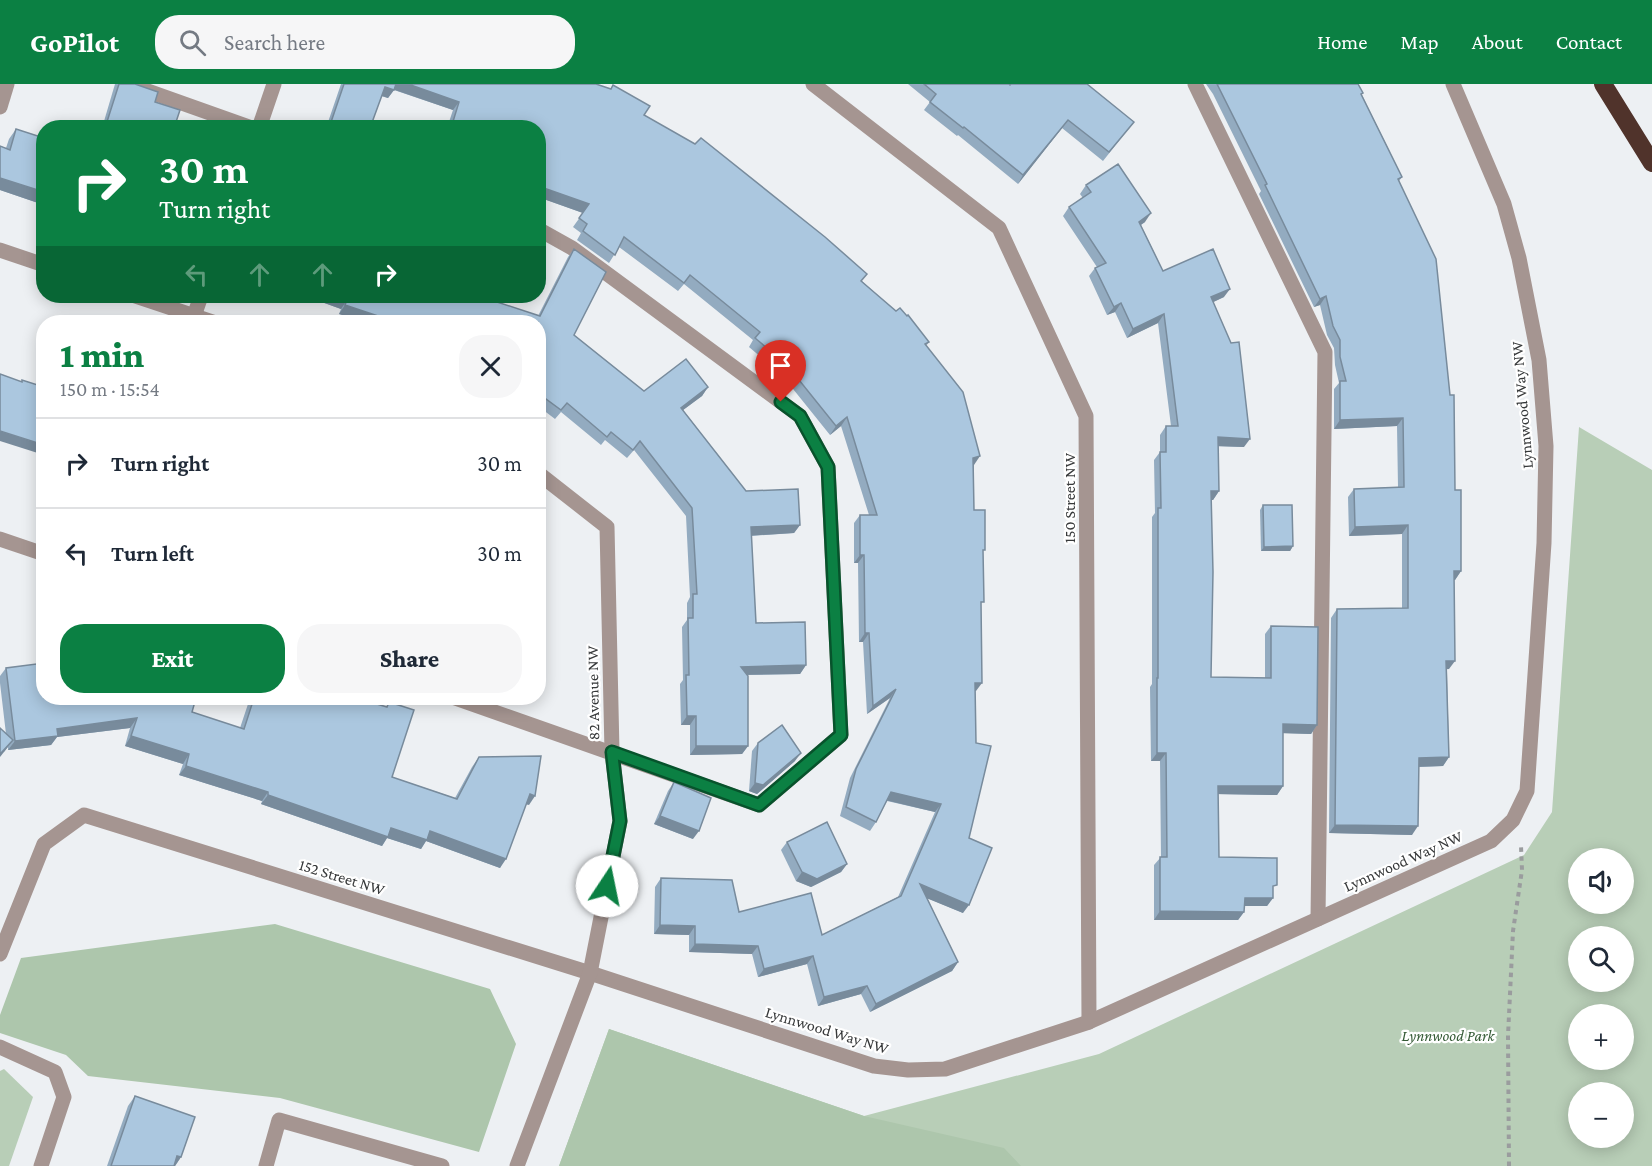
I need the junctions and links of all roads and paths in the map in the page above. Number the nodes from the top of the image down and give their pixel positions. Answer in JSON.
{"nodes":[{"id":1,"x":8,"y":84,"type":"edge"},
{"id":2,"x":128,"y":84,"type":"edge"},
{"id":3,"x":274,"y":84,"type":"edge"},
{"id":4,"x":813,"y":84,"type":"edge"},
{"id":5,"x":1195,"y":84,"type":"edge"},
{"id":6,"x":1453,"y":84,"type":"edge"},
{"id":7,"x":1604,"y":84,"type":"edge"},
{"id":8,"x":0,"y":107,"type":"edge"},
{"id":9,"x":229,"y":120,"type":"edge"},
{"id":10,"x":262,"y":120,"type":"edge"},
{"id":11,"x":1652,"y":163,"type":"edge"},
{"id":12,"x":546,"y":233,"type":"edge"},
{"id":13,"x":0,"y":250,"type":"edge"},
{"id":14,"x":36,"y":262,"type":"edge"},
{"id":15,"x":156,"y":303,"type":"edge"},
{"id":16,"x":191,"y":315,"type":"edge"},
{"id":17,"x":546,"y":479,"type":"edge"},
{"id":18,"x":0,"y":539,"type":"edge"},
{"id":19,"x":36,"y":551,"type":"edge"},
{"id":20,"x":475,"y":705,"type":"edge"},
{"id":21,"x":612,"y":752,"type":"junction"},
{"id":22,"x":1520,"y":806,"type":"junction"},
{"id":23,"x":1318,"y":919,"type":"junction"},
{"id":24,"x":0,"y":954,"type":"edge"},
{"id":25,"x":590,"y":972,"type":"junction"},
{"id":26,"x":1089,"y":1022,"type":"junction"},
{"id":27,"x":0,"y":1047,"type":"edge"},
{"id":28,"x":41,"y":1166,"type":"edge"},
{"id":29,"x":266,"y":1166,"type":"edge"},
{"id":30,"x":442,"y":1166,"type":"edge"},
{"id":31,"x":518,"y":1166,"type":"edge"},
{"id":32,"x":1509,"y":1166,"type":"edge"}],
"edges":[{"from":1,"to":8,"type":"street"},
{"from":2,"to":9,"type":"street"},
{"from":3,"to":10,"type":"street"},
{"from":4,"to":26,"type":"street","name":"150 Street NW"},
{"from":5,"to":23,"type":"street"},
{"from":6,"to":22,"type":"street","name":"Lynnwood Way NW"},
{"from":7,"to":11,"type":"highway"},
{"from":12,"to":21,"type":"street"},
{"from":13,"to":14,"type":"street"},
{"from":15,"to":16,"type":"street"},
{"from":17,"to":21,"type":"street","name":"82 Avenue NW"},
{"from":18,"to":19,"type":"street"},
{"from":20,"to":21,"type":"street"},
{"from":21,"to":25,"type":"street","name":"82 Avenue NW"},
{"from":22,"to":23,"type":"street","name":"Lynnwood Way NW"},
{"from":22,"to":32,"type":"path"},
{"from":23,"to":26,"type":"street","name":"Lynnwood Way NW"},
{"from":24,"to":25,"type":"street","name":"152 Street NW"},
{"from":25,"to":26,"type":"street","name":"Lynnwood Way NW"},
{"from":25,"to":31,"type":"street","name":"82 Avenue NW"},
{"from":27,"to":28,"type":"street"},
{"from":29,"to":30,"type":"street"}]}
